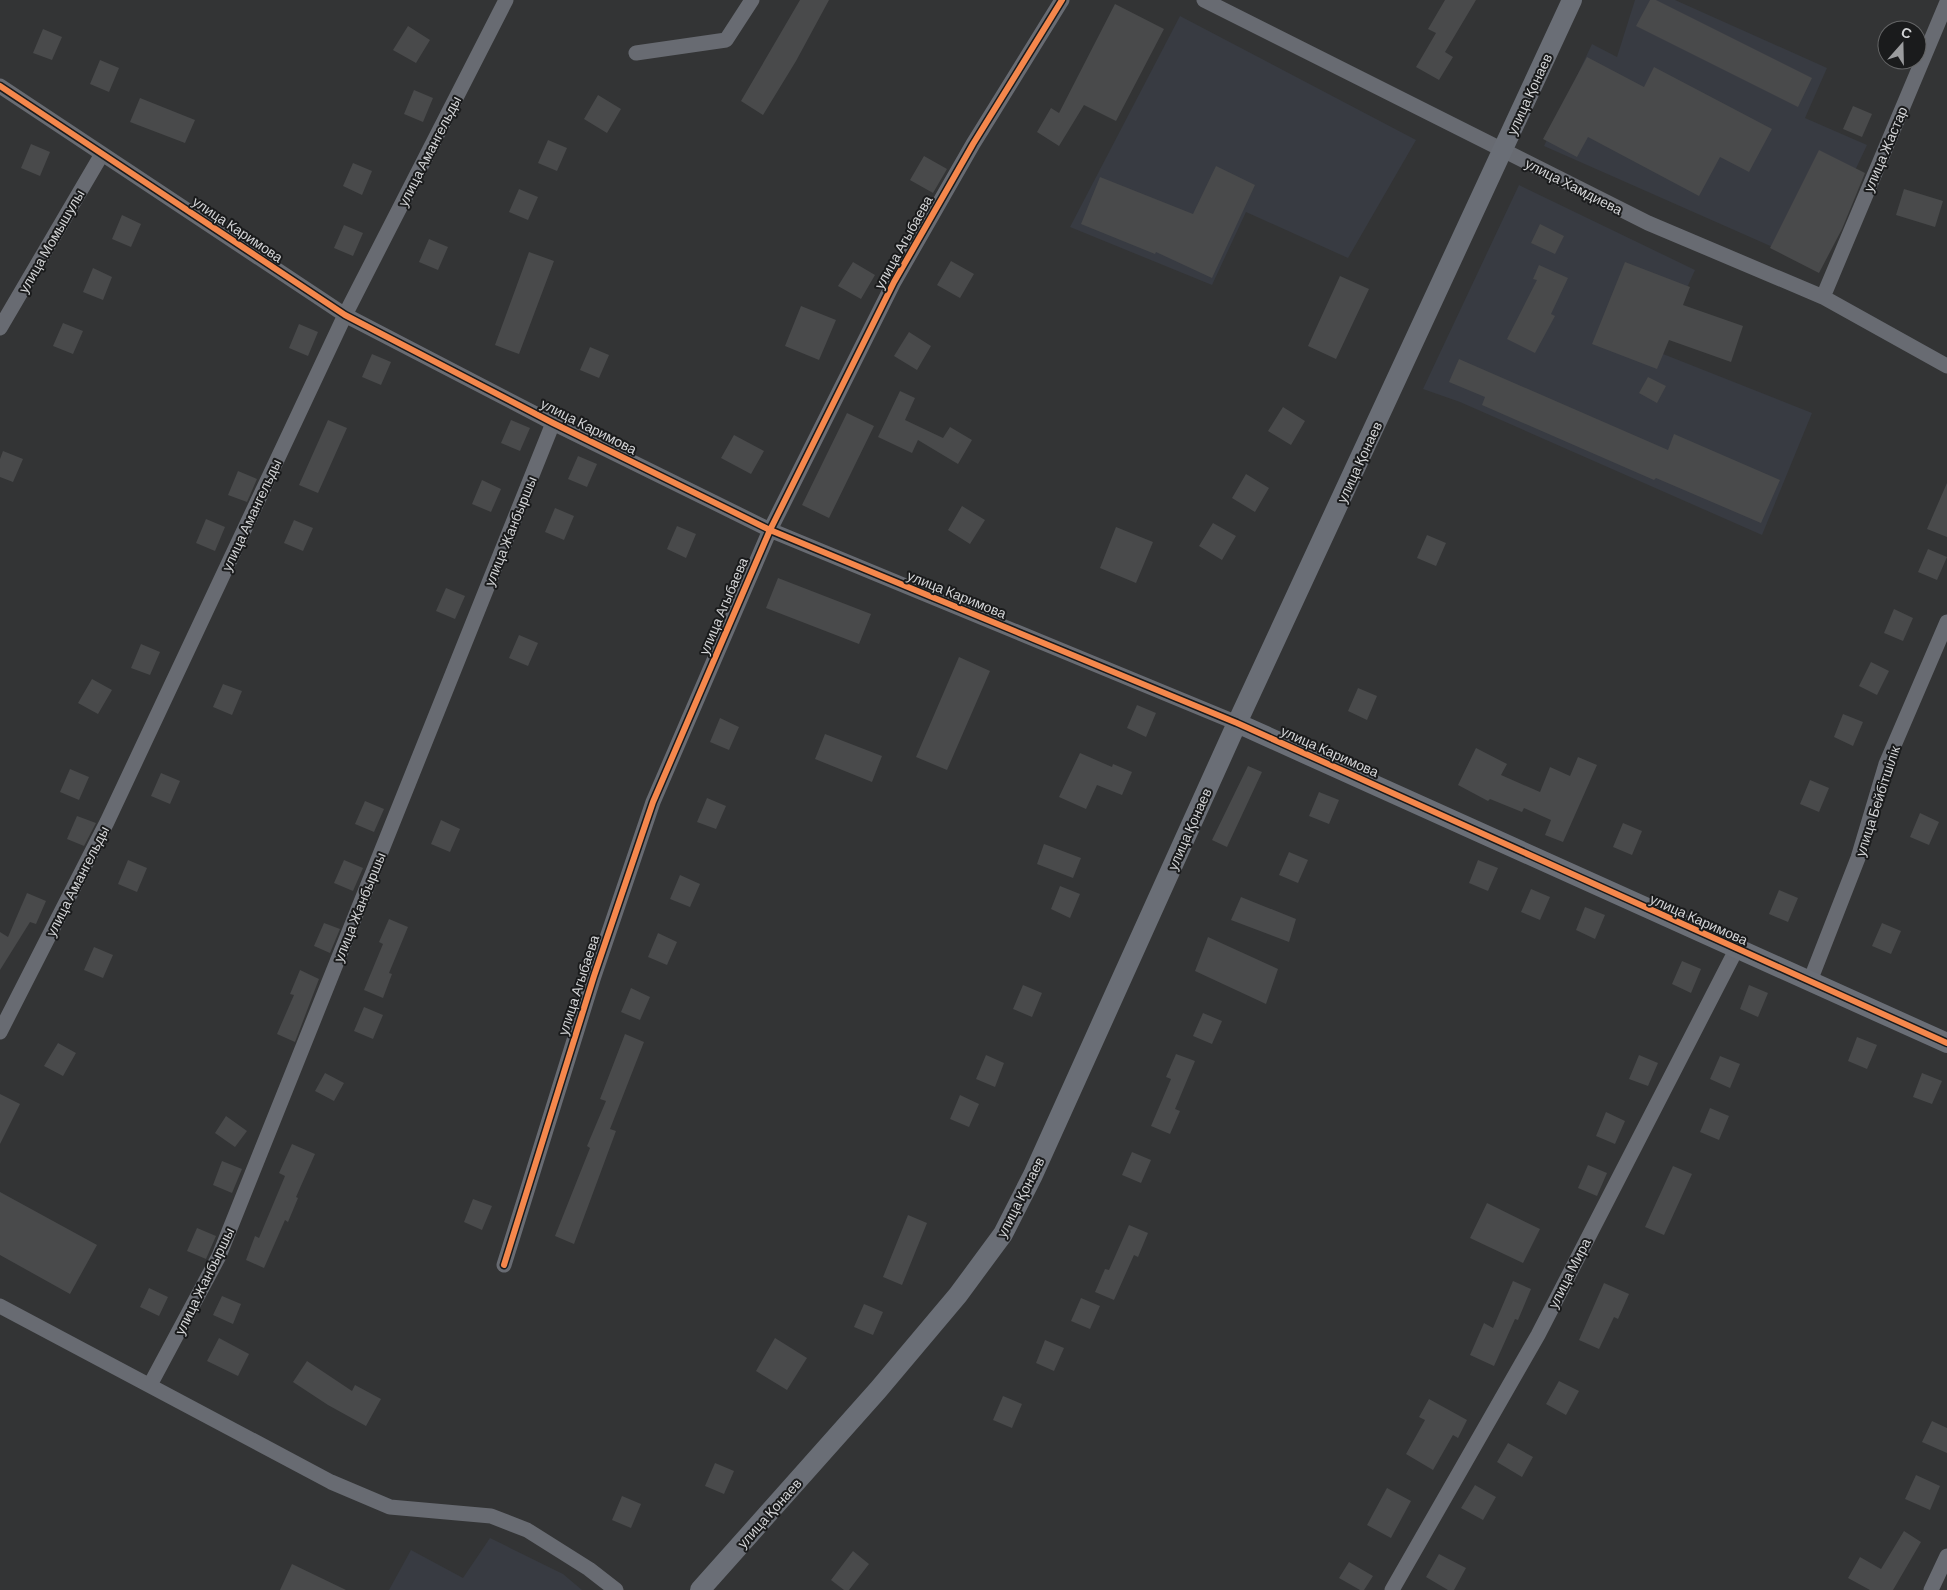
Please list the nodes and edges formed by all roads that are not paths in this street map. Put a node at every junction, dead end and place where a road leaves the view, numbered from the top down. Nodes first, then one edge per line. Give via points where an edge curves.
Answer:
1 (506, 0) edge
2 (752, 0) edge
3 (1062, 0) edge
4 (1204, 0) edge
5 (1572, 0) edge
6 (1947, 2) edge
7 (636, 53) dead end
8 (0, 86) edge
9 (1504, 150) junction
10 (102, 154) junction
11 (1823, 297) junction
12 (345, 315) junction
13 (0, 328) edge
14 (1947, 366) edge
15 (553, 423) junction
16 (770, 530) junction
17 (1947, 622) edge
18 (1237, 723) junction
19 (1736, 950) junction
20 (1810, 981) junction
21 (0, 1032) edge
22 (1947, 1043) edge
23 (504, 1265) dead end
24 (0, 1306) edge
25 (150, 1385) junction
26 (1947, 1556) edge
27 (616, 1590) edge
28 (700, 1590) edge
29 (1392, 1590) edge
30 (1931, 1590) edge

1 - 12 street, улица Амангельды
2 - 7 street via 726,40
3 - 16 street, улица Агыбаева via 973,144 894,282
4 - 9 street, улица Хамдиева
5 - 9 main road, улица Қонаев
6 - 11 street, улица Жастар
8 - 10 street, улица Каримова
9 - 11 street, улица Хамдиева via 1648,223
9 - 18 main road, улица Қонаев
10 - 12 street, улица Каримова
10 - 13 street, улица Момышулы
11 - 14 street, улица Хамдиева
12 - 15 street, улица Каримова
12 - 21 street, улица Амангельды via 107,822
15 - 16 street, улица Каримова
15 - 25 street, улица Жанбыршы via 220,1256
16 - 18 street, улица Каримова
16 - 23 street, улица Агыбаева via 653,802 594,976
17 - 20 street, улица Бейбітшілік via 1886,764 1858,858
18 - 19 main road, улица Каримова
18 - 28 main road, улица Қонаев via 1033,1175 1003,1234 958,1295 878,1390
19 - 20 main road, улица Каримова
19 - 29 street, улица Мира via 1538,1335
20 - 22 main road, улица Каримова
24 - 25 street
25 - 27 street via 331,1482 390,1507 491,1516 527,1530
26 - 30 street

